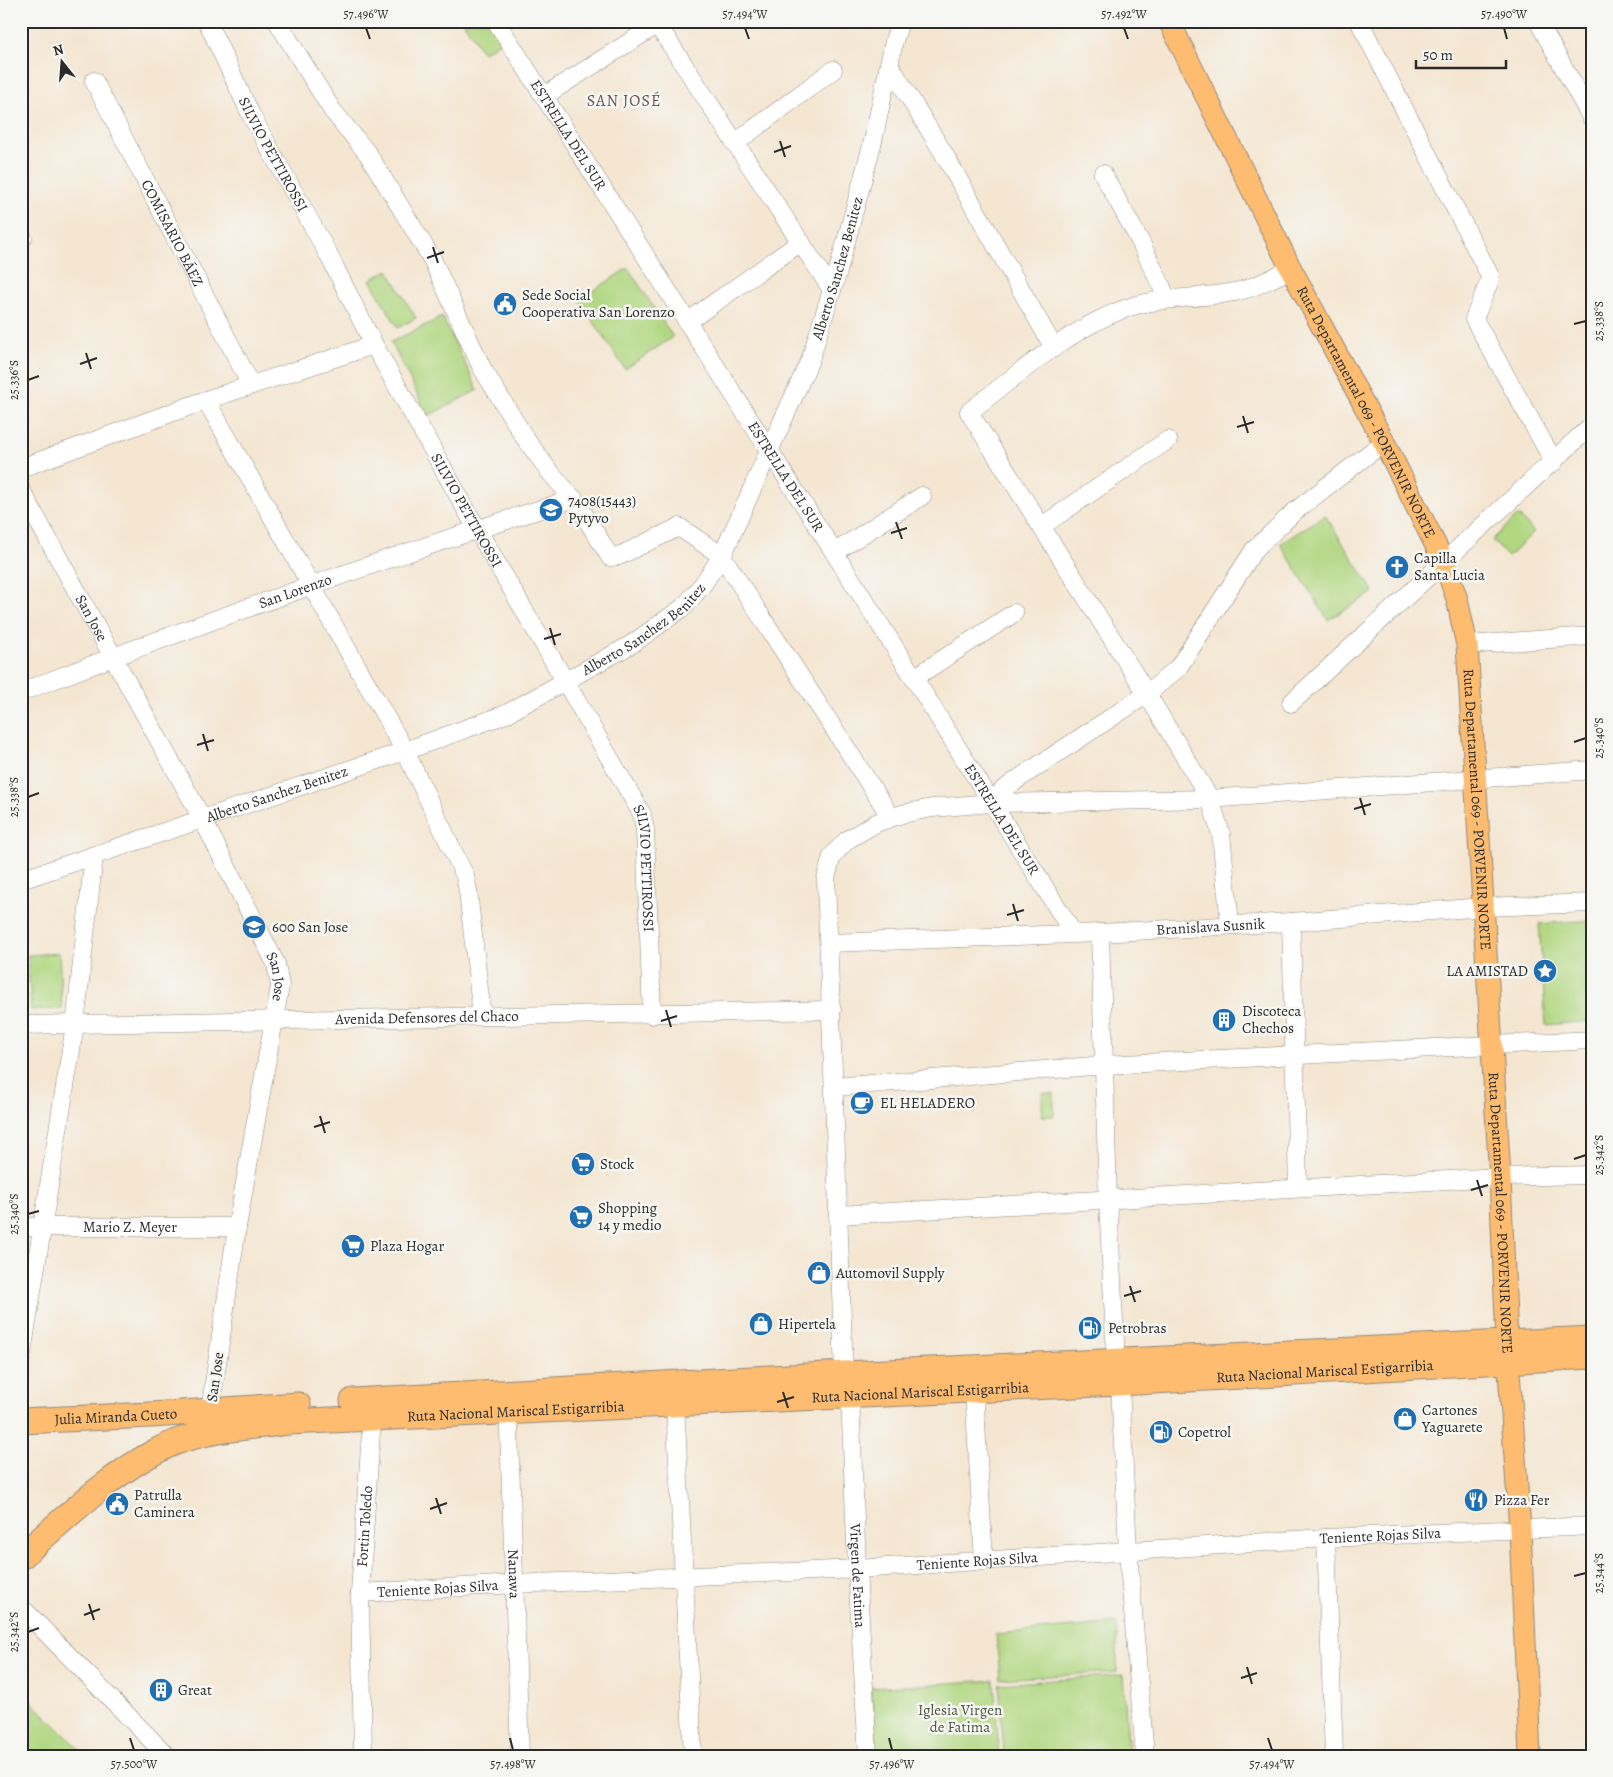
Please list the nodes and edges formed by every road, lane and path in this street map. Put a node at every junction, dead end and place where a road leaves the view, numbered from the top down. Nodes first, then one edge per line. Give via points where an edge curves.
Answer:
1 (207, 21) edge
2 (277, 21) edge
3 (496, 21) edge
4 (900, 21) edge
5 (1169, 21) edge
6 (1359, 21) edge
7 (1538, 21) edge
8 (658, 22) edge
9 (889, 64) junction
10 (833, 70) dead end
11 (94, 81) dead end
12 (544, 96) junction
13 (1592, 119) edge
14 (735, 143) junction
15 (1103, 174) dead end
16 (801, 242) junction
17 (1291, 269) junction
18 (832, 290) junction
19 (1166, 298) junction
20 (687, 322) junction
21 (374, 345) junction
22 (1054, 348) junction
23 (251, 385) junction
24 (206, 400) junction
25 (1592, 425) edge
26 (1168, 440) dead end
27 (1384, 442) junction
28 (771, 451) junction
29 (1554, 462) junction
30 (21, 468) edge
31 (21, 490) edge
32 (922, 496) dead end
33 (573, 499) junction
34 (1042, 526) junction
35 (477, 529) junction
36 (835, 552) junction
37 (722, 556) junction
38 (1444, 562) junction
39 (311, 587) junction
40 (1014, 613) dead end
41 (1592, 636) edge
42 (1467, 645) junction
43 (113, 658) junction
44 (914, 678) junction
45 (567, 681) junction
46 (21, 692) edge
47 (1147, 694) junction
48 (1291, 703) dead end
49 (405, 751) junction
50 (1592, 770) edge
51 (1477, 777) junction
52 (1210, 799) junction
53 (991, 803) junction
54 (891, 817) junction
55 (203, 820) junction
56 (94, 855) junction
57 (21, 880) edge
58 (1592, 903) edge
59 (1483, 907) junction
60 (1291, 922) junction
61 (1230, 924) junction
62 (1072, 933) junction
63 (1100, 933) junction
64 (829, 942) junction
65 (832, 1010) junction
66 (652, 1015) junction
67 (482, 1016) junction
68 (274, 1021) junction
69 (75, 1025) junction
70 (21, 1026) edge
71 (1592, 1040) edge
72 (1492, 1045) junction
73 (1293, 1055) junction
74 (1105, 1065) junction
75 (834, 1087) junction
76 (1592, 1175) edge
77 (1500, 1177) junction
78 (1298, 1188) junction
79 (1108, 1200) junction
80 (838, 1215) junction
81 (41, 1226) junction
82 (21, 1227) edge
83 (237, 1227) junction
84 (1592, 1339) edge
85 (1508, 1352) junction
86 (1592, 1356) edge
87 (21, 1360) edge
88 (1118, 1372) junction
89 (847, 1384) junction
90 (974, 1390) junction
91 (508, 1401) junction
92 (675, 1403) junction
93 (151, 1415) junction
94 (372, 1417) junction
95 (21, 1421) edge
96 (212, 1422) junction
97 (165, 1448) junction
98 (1592, 1526) edge
99 (1520, 1529) junction
100 (1326, 1538) junction
101 (1128, 1552) junction
102 (21, 1557) edge
103 (984, 1561) junction
104 (857, 1569) junction
105 (683, 1577) junction
106 (515, 1584) junction
107 (360, 1593) junction
108 (21, 1607) edge
109 (167, 1756) edge
110 (363, 1756) edge
111 (520, 1756) edge
112 (694, 1756) edge
113 (868, 1756) edge
114 (1145, 1756) edge
115 (1334, 1756) edge
116 (1530, 1756) edge

1 - 21 street, SILVIO PETTIROSSI via 252,117
2 - 33 street via 332,110 368,154 432,259 482,368 525,438
3 - 12 street, ESTRELLA DEL SUR
4 - 9 street, Alberto Sanchez Benitez
5 - 17 main road, Ruta Departamental 069 - PORVENIR NORTE
6 - 29 street via 1489,274 1490,280 1474,319
7 - 13 street
8 - 12 street
8 - 14 street
9 - 18 street, Alberto Sanchez Benitez via 873,141
9 - 22 street
10 - 14 street
11 - 23 street, COMISARIO BÁEZ
12 - 20 street, ESTRELLA DEL SUR
14 - 16 street
15 - 19 street
16 - 18 street
16 - 20 street
17 - 19 street via 1237,292
17 - 27 main road, Ruta Departamental 069 - PORVENIR NORTE
18 - 28 street, Alberto Sanchez Benitez via 810,360
19 - 22 street via 1101,320
20 - 28 street, ESTRELLA DEL SUR
21 - 23 street
21 - 35 street, SILVIO PETTIROSSI
22 - 34 street via 970,412
23 - 24 street
24 - 30 street
24 - 39 street
25 - 29 street
26 - 34 street
27 - 38 main road, Ruta Departamental 069 - PORVENIR NORTE
27 - 47 street via 1294,512 1254,550 1178,668
28 - 36 street, ESTRELLA DEL SUR
28 - 37 street, Alberto Sanchez Benitez
29 - 38 street
31 - 43 street, San Jose
32 - 36 street
33 - 35 street, San Lorenzo
33 - 37 street via 610,557 619,556 678,527
34 - 47 street
35 - 39 street, San Lorenzo
35 - 45 street, SILVIO PETTIROSSI
36 - 44 street, ESTRELLA DEL SUR
37 - 45 street, Alberto Sanchez Benitez via 704,584 684,606 632,644
37 - 54 street
38 - 42 main road, Ruta Departamental 069 - PORVENIR NORTE via 1458,599
38 - 48 street
39 - 43 street, San Lorenzo
39 - 49 street
40 - 44 street
41 - 42 street
42 - 51 main road, Ruta Departamental 069 - PORVENIR NORTE
43 - 46 street, San Lorenzo
43 - 55 street, San Jose
44 - 53 street, ESTRELLA DEL SUR
45 - 49 street, Alberto Sanchez Benitez via 506,714
45 - 66 street, SILVIO PETTIROSSI via 642,814
47 - 52 street
47 - 53 street via 1021,777
49 - 55 street, Alberto Sanchez Benitez
49 - 67 street via 465,876
50 - 51 street, Virgen de Fatima
51 - 52 street, Virgen de Fatima
51 - 59 main road, Ruta Departamental 069 - PORVENIR NORTE
52 - 53 street, Virgen de Fatima
52 - 61 street via 1222,834
53 - 54 street, Virgen de Fatima via 932,808
53 - 62 street, ESTRELLA DEL SUR
54 - 64 street, Virgen de Fatima via 847,840 832,856 826,878
55 - 56 street, Alberto Sanchez Benitez
55 - 68 street, San Jose via 276,964 280,986
56 - 57 street, Alberto Sanchez Benitez
56 - 69 street
58 - 59 street, Branislava Susnik
59 - 60 street, Branislava Susnik
59 - 72 main road, Ruta Departamental 069 - PORVENIR NORTE
60 - 61 street, Branislava Susnik
60 - 73 street
61 - 63 street, Branislava Susnik
62 - 63 street, Branislava Susnik
62 - 64 street, Branislava Susnik
63 - 74 street
64 - 65 street, Virgen de Fatima
65 - 66 street, Avenida Defensores del Chaco
65 - 75 street, Virgen de Fatima
66 - 67 street, Avenida Defensores del Chaco
67 - 68 street, Avenida Defensores del Chaco
68 - 69 street, Avenida Defensores del Chaco
68 - 83 street, San Jose
69 - 70 street, Avenida Defensores del Chaco
69 - 81 street
71 - 72 street
72 - 73 street
72 - 77 main road, Ruta Departamental 069 - PORVENIR NORTE
73 - 74 street
73 - 78 street
74 - 75 street
74 - 79 street
75 - 80 street, Virgen de Fatima
76 - 77 street
77 - 78 street
77 - 85 main road, Ruta Departamental 069 - PORVENIR NORTE
78 - 79 street
79 - 80 street
79 - 88 street
80 - 89 street, Virgen de Fatima
81 - 82 street, Mario Z. Meyer
81 - 83 street, Mario Z. Meyer
81 - 87 street
83 - 96 street, San Jose
84 - 85 highway, Ruta Nacional Mariscal Estigarribia
85 - 86 highway, Ruta Nacional Mariscal Estigarribia
85 - 88 highway, Ruta Nacional Mariscal Estigarribia
85 - 99 main road, Ruta Departamental 069 - PORVENIR NORTE
88 - 89 highway, Ruta Nacional Mariscal Estigarribia
88 - 90 highway, Ruta Nacional Mariscal Estigarribia
88 - 101 street
89 - 90 highway, Ruta Nacional Mariscal Estigarribia
89 - 91 highway, Ruta Nacional Mariscal Estigarribia
89 - 92 highway, Ruta Nacional Mariscal Estigarribia
89 - 104 street, Virgen de Fatima
90 - 103 street
91 - 92 highway, Ruta Nacional Mariscal Estigarribia
91 - 94 highway, Ruta Nacional Mariscal Estigarribia
91 - 96 highway, Ruta Nacional Mariscal Estigarribia
91 - 106 street, Nanawa
92 - 105 street
93 - 95 highway, Julia Miranda Cueto
93 - 96 highway, Julia Miranda Cueto
93 - 97 highway
94 - 96 highway, Ruta Nacional Mariscal Estigarribia
94 - 107 street, Fortin Toledo
96 - 97 highway, Ruta Nacional Mariscal Estigarribia
97 - 102 highway, Ruta Nacional Mariscal Estigarribia via 124,1472
98 - 99 street, Teniente Rojas Silva
99 - 100 street, Teniente Rojas Silva
99 - 116 main road, Ruta Departamental 069 - PORVENIR NORTE
100 - 101 street, Teniente Rojas Silva
100 - 115 street
101 - 103 street, Teniente Rojas Silva
101 - 114 street
103 - 104 street, Teniente Rojas Silva
104 - 105 street, Teniente Rojas Silva
104 - 113 street, Virgen de Fatima
105 - 106 street, Teniente Rojas Silva
105 - 112 street
106 - 107 street, Teniente Rojas Silva
106 - 111 street, Nanawa
107 - 110 street, Fortin Toledo
108 - 109 street

